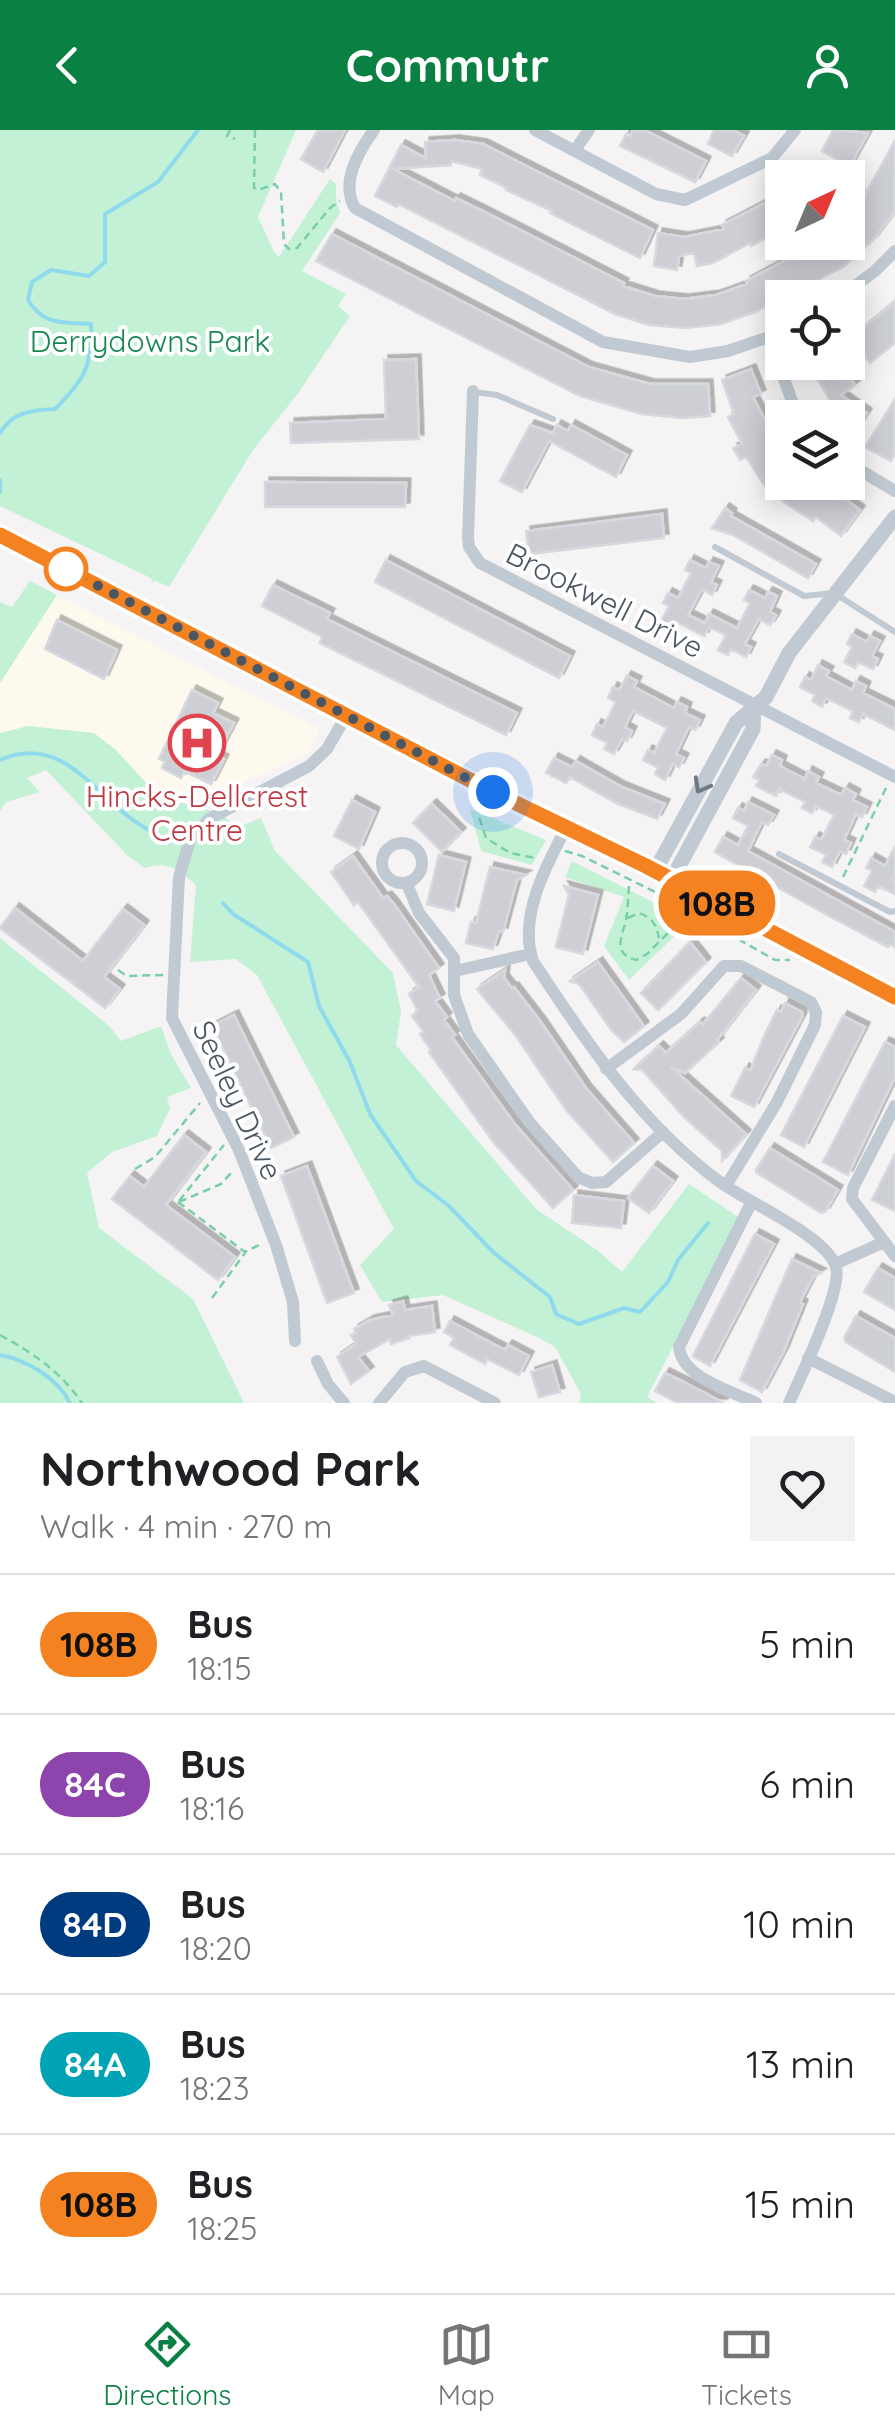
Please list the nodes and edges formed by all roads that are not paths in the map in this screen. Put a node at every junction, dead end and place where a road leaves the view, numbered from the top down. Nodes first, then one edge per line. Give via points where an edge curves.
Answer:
1 (374, 130) edge
2 (534, 130) edge
3 (589, 130) edge
4 (795, 130) edge
5 (575, 150) junction
6 (895, 251) edge
7 (863, 280) edge
8 (765, 339) edge
9 (473, 391) joint
10 (553, 418) dead end
11 (865, 473) edge
12 (895, 491) edge
13 (895, 517) edge
14 (0, 535) edge
15 (715, 546) dead end
16 (834, 593) junction
17 (895, 632) edge
18 (754, 707) junction
19 (346, 716) junction
20 (891, 783) edge
21 (566, 828) junction
22 (779, 854) dead end
23 (664, 875) junction
24 (407, 884) dead end
25 (895, 911) edge
26 (530, 954) junction
27 (455, 971) junction
28 (895, 997) edge
29 (606, 1069) junction
30 (895, 1106) edge
31 (663, 1132) junction
32 (726, 1186) junction
33 (752, 1203) junction
34 (884, 1242) junction
35 (895, 1256) edge
36 (835, 1264) junction
37 (294, 1341) dead end
38 (808, 1358) junction
39 (318, 1360) dead end
40 (895, 1402) edge
41 (344, 1403) edge
42 (378, 1403) edge
43 (495, 1403) edge
44 (756, 1403) edge
45 (790, 1403) edge

1 - 8 street via 350,176 348,196 355,208 603,342 690,357
2 - 5 street
3 - 5 street
4 - 5 street via 772,158 685,200 656,194
6 - 7 street
9 - 10 lane
9 - 18 street, Brookwell Drive via 468,531 474,557
11 - 12 street
13 - 16 street
14 - 19 main road
15 - 16 lane via 804,596
16 - 17 lane
16 - 18 street
18 - 20 street
18 - 23 street via 736,723
19 - 21 main road
19 - 37 street, Seeley Drive via 309,766 209,819 190,840 179,876 172,1018 274,1239 290,1284
21 - 23 main road
21 - 26 street via 532,907
22 - 25 lane
23 - 28 main road
24 - 27 street via 419,913 454,958
26 - 27 street
26 - 29 street
27 - 31 street via 454,995 468,1034 530,1123 578,1177 606,1182
29 - 31 street
29 - 32 street via 681,1014 729,964 811,1002 815,1025
30 - 34 street via 852,1199
31 - 32 street
32 - 33 street
33 - 36 street via 821,1246
33 - 44 street via 679,1352 689,1370
34 - 35 street
34 - 36 street
36 - 38 street via 832,1298
38 - 40 street
38 - 45 street
39 - 41 street
42 - 43 street via 405,1372 424,1366

